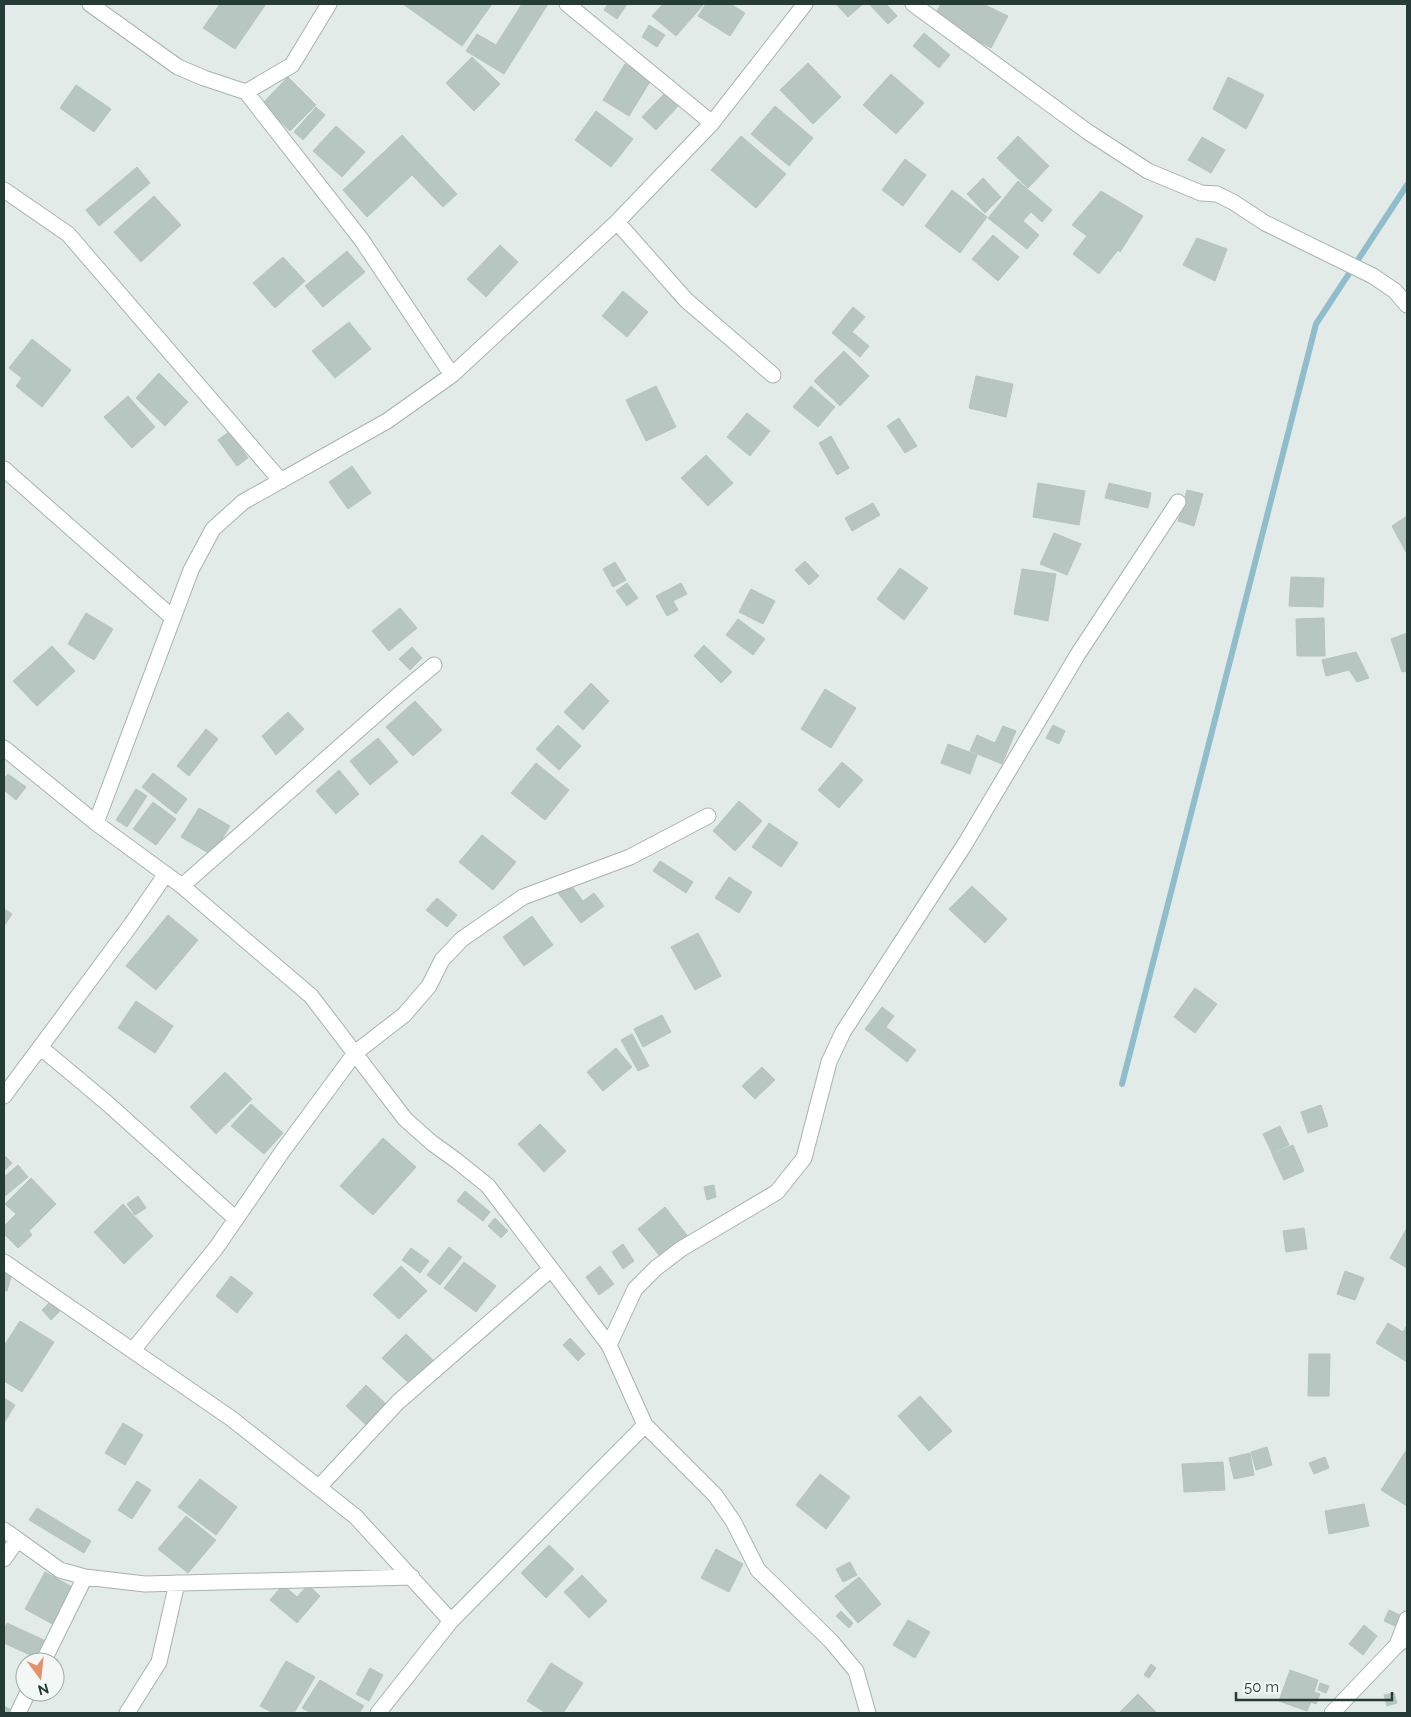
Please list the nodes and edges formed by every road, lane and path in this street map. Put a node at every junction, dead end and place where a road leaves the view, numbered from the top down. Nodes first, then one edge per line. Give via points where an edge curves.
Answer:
1 (90, 4) edge
2 (329, 4) edge
3 (567, 4) edge
4 (805, 4) edge
5 (913, 4) edge
6 (246, 92) junction
7 (712, 123) junction
8 (4, 190) edge
9 (617, 222) junction
10 (1407, 305) edge
11 (773, 375) dead end
12 (452, 376) junction
13 (4, 469) edge
14 (281, 481) junction
15 (1178, 502) dead end
16 (172, 618) junction
17 (434, 665) dead end
18 (4, 748) edge
19 (708, 816) dead end
20 (96, 823) junction
21 (166, 874) junction
22 (182, 886) junction
23 (40, 1047) junction
24 (355, 1053) junction
25 (4, 1096) edge
26 (236, 1219) junction
27 (4, 1262) edge
28 (551, 1269) junction
29 (609, 1345) junction
30 (133, 1350) junction
31 (645, 1425) junction
32 (319, 1487) junction
33 (4, 1530) edge
34 (17, 1540) junction
35 (4, 1559) edge
36 (85, 1577) junction
37 (412, 1578) junction
38 (177, 1583) junction
39 (1407, 1619) edge
40 (452, 1621) junction
41 (1402, 1641) edge
42 (48, 1652) edge
43 (127, 1713) edge
44 (378, 1713) edge
45 (868, 1713) edge
46 (1332, 1713) edge

1 - 6 street via 178,67
2 - 6 street via 292,65
3 - 7 street
4 - 7 street
5 - 10 street via 1088,132 1148,171 1234,202 1265,223 1373,276 1395,291
6 - 12 street via 361,238
7 - 9 street
8 - 14 street via 68,234
9 - 11 street via 686,300
9 - 12 street
12 - 14 street via 387,421
13 - 16 street
14 - 16 street via 243,502 213,529 191,570
15 - 29 street via 1078,654 965,844 843,1032 829,1062 804,1158 777,1192 681,1249 656,1268 635,1289
16 - 20 street
17 - 22 street
18 - 20 street
19 - 24 street via 630,858 523,897 462,939 442,960 429,986 404,1015
20 - 21 street
21 - 22 street
21 - 23 street
22 - 24 street via 311,996
23 - 25 street
23 - 26 street
24 - 26 street
24 - 28 street via 405,1119 488,1186
26 - 30 street
27 - 30 street
28 - 29 street
28 - 32 street via 398,1402
29 - 31 street
30 - 32 street via 232,1419
31 - 40 street
31 - 45 street via 715,1495 733,1521 758,1570 831,1641 856,1671
32 - 37 street via 356,1516
33 - 34 street
34 - 35 street
34 - 36 street via 60,1570
36 - 38 street via 145,1584
36 - 42 street
37 - 38 street
37 - 40 street
38 - 43 street via 159,1662
39 - 41 street
40 - 44 street
41 - 46 street

